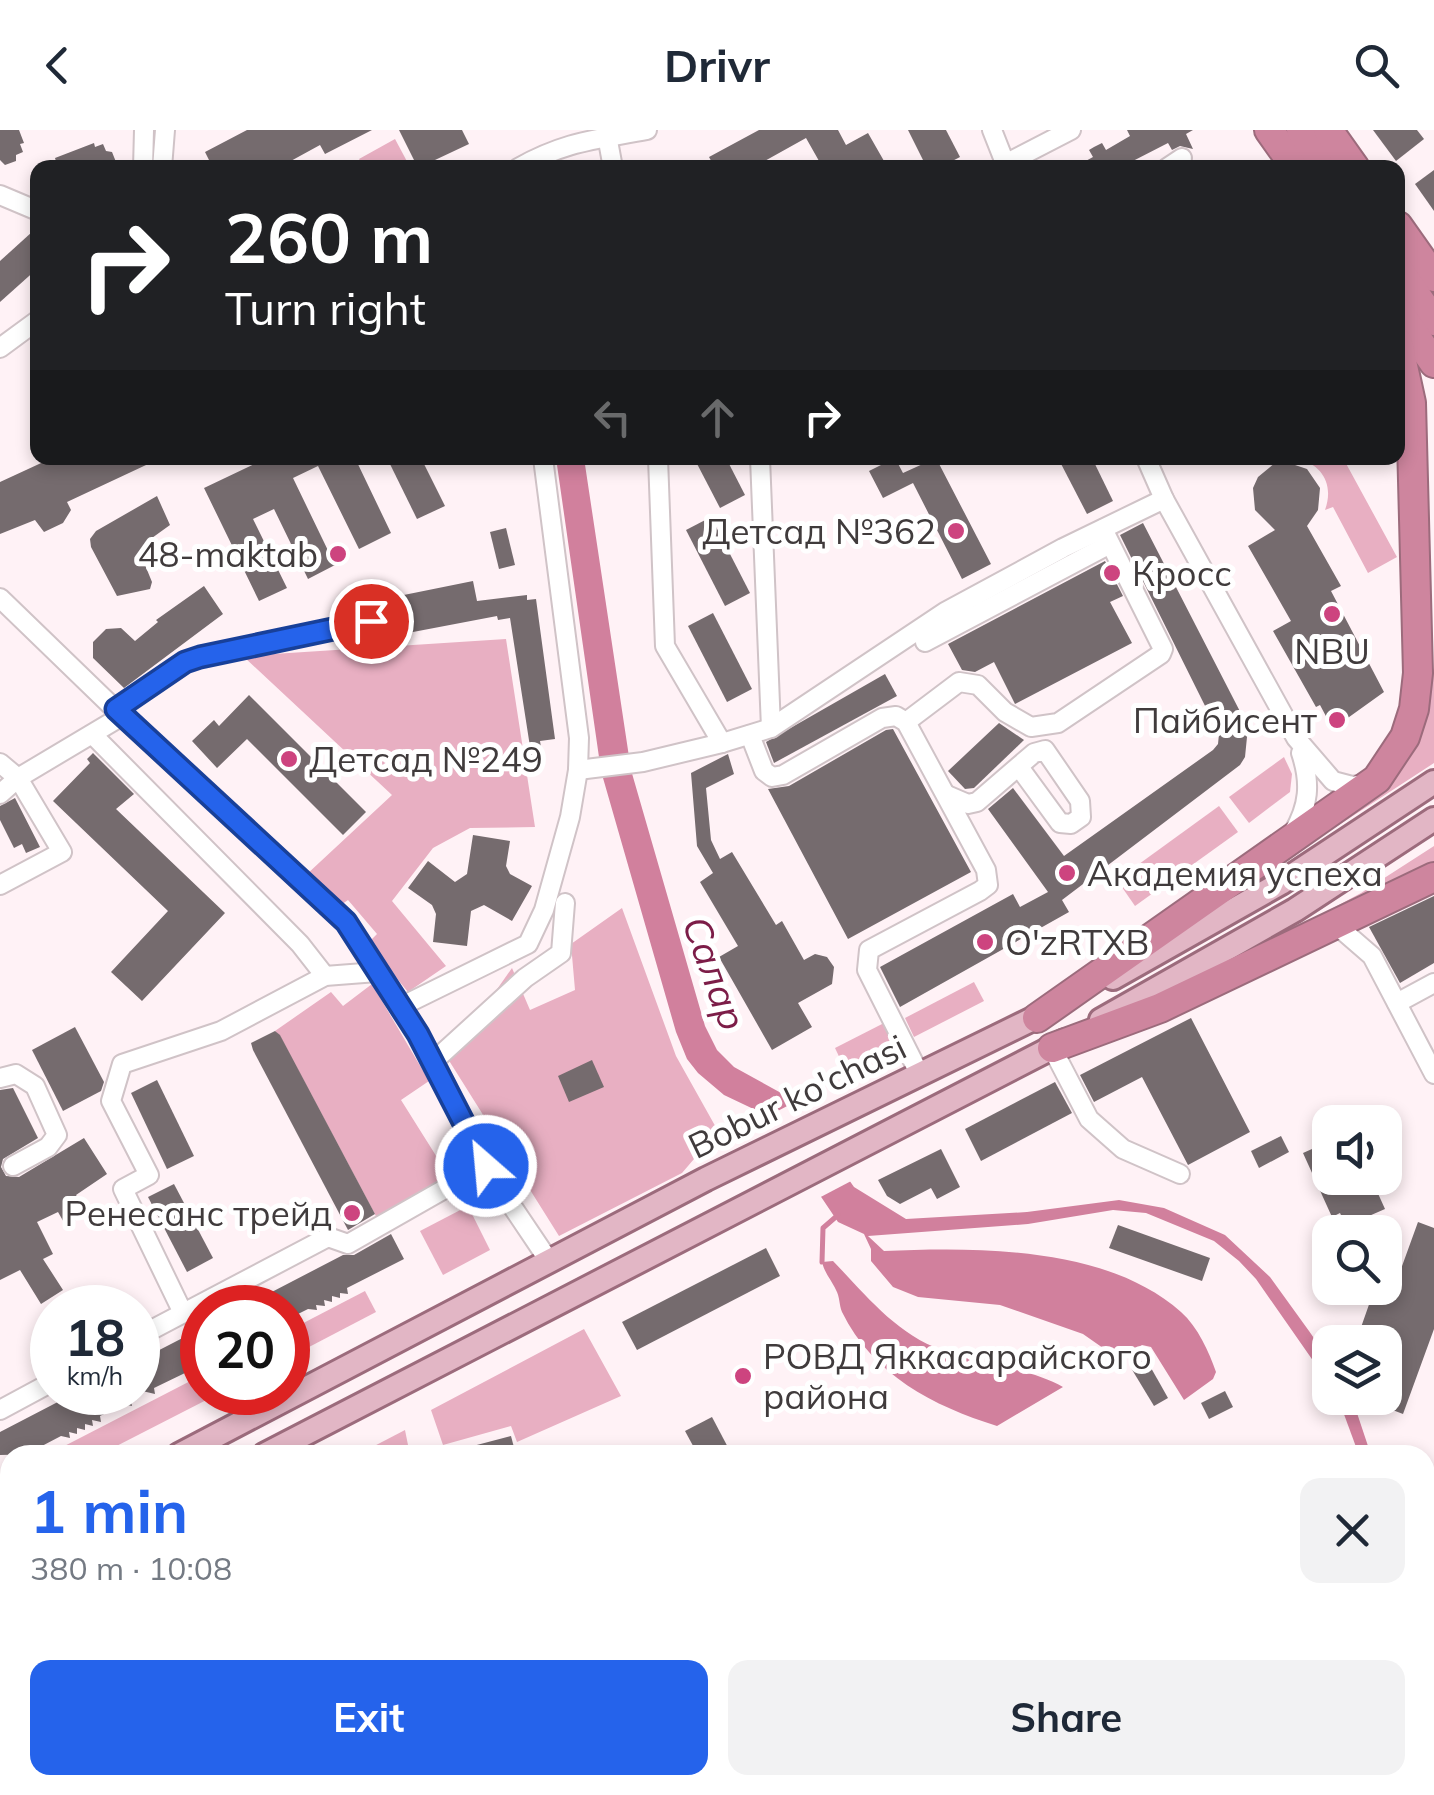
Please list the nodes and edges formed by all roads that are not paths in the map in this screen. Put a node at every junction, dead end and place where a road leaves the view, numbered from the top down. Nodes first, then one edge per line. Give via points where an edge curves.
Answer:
1 (144, 130) edge
2 (165, 130) edge
3 (647, 130) edge
4 (992, 130) edge
5 (1071, 130) edge
6 (1269, 130) edge
7 (1301, 130) edge
8 (1328, 130) edge
9 (607, 132) edge
10 (143, 160) edge
11 (163, 160) edge
12 (537, 160) edge
13 (612, 160) edge
14 (1005, 160) edge
15 (1016, 160) edge
16 (1290, 160) edge
17 (1322, 160) edge
18 (1349, 160) edge
19 (0, 195) edge
20 (30, 208) edge
21 (1405, 236) edge
22 (1434, 277) edge
23 (1405, 279) edge
24 (1434, 320) edge
25 (1405, 321) edge
26 (30, 326) edge
27 (0, 348) edge
28 (1434, 363) edge
29 (1405, 375) edge
30 (544, 465) edge
31 (658, 465) edge
32 (760, 465) edge
33 (1149, 465) edge
34 (1164, 499) junction
35 (1106, 536) junction
36 (0, 598) edge
37 (371, 621) dead end
38 (926, 642) dead end
39 (119, 713) junction
40 (906, 722) junction
41 (771, 728) junction
42 (92, 735) junction
43 (750, 735) junction
44 (1296, 738) junction
45 (722, 744) junction
46 (0, 763) edge
47 (1019, 767) dead end
48 (583, 770) junction
49 (18, 778) junction
50 (1377, 779) junction
51 (1434, 782) edge
52 (0, 794) edge
53 (947, 796) junction
54 (1434, 819) edge
55 (1286, 843) junction
56 (1434, 877) edge
57 (0, 885) edge
58 (565, 904) dead end
59 (1338, 922) junction
60 (377, 972) junction
61 (325, 976) junction
62 (1434, 983) edge
63 (1397, 1003) junction
64 (402, 1006) junction
65 (1037, 1018) junction
66 (1052, 1048) junction
67 (434, 1062) junction
68 (1434, 1074) edge
69 (920, 1075) junction
70 (0, 1078) edge
71 (12, 1166) dead end
72 (486, 1166) junction
73 (1180, 1174) dead end
74 (706, 1179) junction
75 (724, 1214) junction
76 (549, 1262) junction
77 (236, 1285) edge
78 (180, 1307) edge
79 (30, 1394) edge
80 (0, 1410) edge
81 (198, 1445) edge
82 (283, 1445) edge

1 - 10 street
2 - 11 street
3 - 9 street
4 - 14 street
5 - 15 street
6 - 16 highway
7 - 17 highway
8 - 18 highway
9 - 12 street
9 - 13 street
19 - 20 street
21 - 22 highway
23 - 24 highway
25 - 28 highway
26 - 27 street
29 - 50 highway via 1418,673 1405,737
30 - 48 street
31 - 45 street via 666,646
32 - 41 street
33 - 34 street
34 - 35 street
34 - 44 street
35 - 38 street
35 - 40 street via 1161,654 1058,722 1031,727 978,686 960,682
35 - 41 street via 945,612
36 - 39 street
37 - 39 street via 185,662
39 - 42 street
39 - 60 street via 346,922
40 - 43 street via 882,718 772,777
40 - 53 street
41 - 43 street
42 - 49 street
42 - 61 street
43 - 45 street
44 - 50 street via 1333,782 1352,786
44 - 55 street via 1308,792
45 - 48 street
46 - 49 street
47 - 53 street via 977,802
48 - 64 street via 544,910 528,944
49 - 52 street
49 - 57 street via 62,852
50 - 55 highway
51 - 65 main road, Bobur ko'chasi via 1281,883
53 - 69 street via 988,885 869,950 866,960
54 - 66 main road, Bobur ko'chasi via 1295,910
55 - 65 highway
56 - 59 highway
58 - 67 street via 561,953 524,978
59 - 63 street via 1372,956
59 - 66 highway via 1160,1008
60 - 61 street
60 - 64 street
61 - 78 street via 221,1031 122,1064 111,1101 149,1175 123,1189
62 - 63 street
63 - 68 street
64 - 67 street
65 - 69 main road, Bobur ko'chasi
66 - 73 street via 1090,1119 1123,1149
66 - 75 main road, Bobur ko'chasi
67 - 72 street
69 - 74 main road, Bobur ko'chasi
70 - 71 street via 16,1074 35,1086 57,1134 48,1147
72 - 76 street
72 - 77 street via 348,1244 328,1237
74 - 75 main road via 728,1189
74 - 76 main road, Bobur ko'chasi
75 - 82 main road, Bobur ko'chasi
76 - 81 main road, Bobur ko'chasi
79 - 80 street

